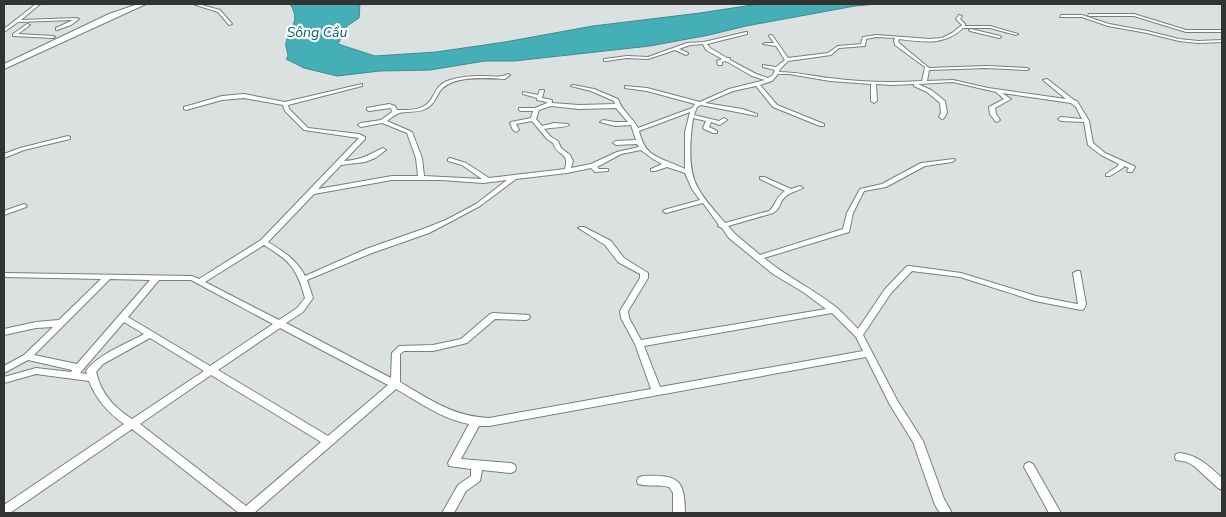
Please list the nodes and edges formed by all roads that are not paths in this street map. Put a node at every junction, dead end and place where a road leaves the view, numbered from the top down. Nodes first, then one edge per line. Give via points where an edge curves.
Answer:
1 (38, 4) edge
2 (141, 4) edge
3 (194, 4) edge
4 (960, 16) dead end
5 (1061, 16) dead end
6 (1082, 16) junction
7 (17, 21) junction
8 (230, 24) dead end
9 (12, 26) junction
10 (4, 27) edge
11 (962, 27) junction
12 (57, 29) dead end
13 (4, 32) edge
14 (1222, 32) edge
15 (746, 33) dead end
16 (1016, 34) dead end
17 (44, 36) junction
18 (771, 36) dead end
19 (54, 37) dead end
20 (898, 37) junction
21 (999, 37) dead end
22 (35, 39) dead end
23 (931, 39) junction
24 (955, 41) dead end
25 (704, 43) junction
26 (1222, 43) edge
27 (766, 44) dead end
28 (777, 45) junction
29 (676, 50) junction
30 (686, 54) dead end
31 (633, 58) junction
32 (728, 59) junction
33 (606, 60) dead end
34 (787, 60) junction
35 (630, 64) dead end
36 (720, 64) dead end
37 (4, 66) edge
38 (765, 66) dead end
39 (927, 69) junction
40 (1027, 69) dead end
41 (777, 71) junction
42 (508, 75) dead end
43 (484, 76) junction
44 (770, 80) junction
45 (1045, 80) dead end
46 (873, 82) junction
47 (926, 83) junction
48 (360, 84) dead end
49 (914, 84) junction
50 (758, 85) junction
51 (483, 86) dead end
52 (573, 86) dead end
53 (627, 87) dead end
54 (994, 90) junction
55 (525, 93) dead end
56 (874, 101) dead end
57 (1075, 102) junction
58 (285, 104) junction
59 (699, 104) junction
60 (531, 105) dead end
61 (617, 106) junction
62 (542, 107) junction
63 (579, 107) junction
64 (186, 108) dead end
65 (781, 108) junction
66 (369, 109) dead end
67 (521, 109) dead end
68 (693, 109) junction
69 (396, 112) junction
70 (773, 112) dead end
71 (576, 114) dead end
72 (755, 114) dead end
73 (691, 116) junction
74 (942, 117) dead end
75 (534, 118) junction
76 (1061, 119) dead end
77 (709, 120) junction
78 (724, 120) dead end
79 (997, 120) dead end
80 (383, 121) junction
81 (1086, 121) junction
82 (603, 122) dead end
83 (633, 123) junction
84 (361, 125) dead end
85 (566, 125) dead end
86 (822, 126) dead end
87 (541, 128) junction
88 (516, 130) dead end
89 (637, 130) junction
90 (715, 132) dead end
91 (68, 138) dead end
92 (616, 143) dead end
93 (641, 145) junction
94 (383, 150) dead end
95 (4, 156) edge
96 (450, 160) dead end
97 (952, 160) dead end
98 (340, 163) junction
99 (1122, 163) junction
100 (669, 164) junction
101 (593, 166) junction
102 (606, 170) dead end
103 (653, 170) dead end
104 (567, 171) junction
105 (1130, 171) dead end
106 (688, 172) junction
107 (1108, 175) dead end
108 (421, 178) junction
109 (514, 178) junction
110 (762, 178) dead end
111 (488, 181) junction
112 (800, 188) dead end
113 (312, 192) junction
114 (790, 192) junction
115 (703, 201) junction
116 (24, 206) dead end
117 (666, 211) dead end
118 (4, 213) edge
119 (722, 226) junction
120 (582, 228) dead end
121 (264, 242) junction
122 (758, 258) junction
123 (1077, 273) dead end
124 (4, 275) edge
125 (108, 276) junction
126 (157, 277) junction
127 (304, 279) junction
128 (199, 282) junction
129 (834, 310) junction
130 (526, 317) dead end
131 (123, 318) junction
132 (61, 323) junction
133 (280, 324) junction
134 (4, 332) edge
135 (151, 334) junction
136 (859, 335) junction
137 (639, 344) junction
138 (868, 353) junction
139 (27, 357) junction
140 (4, 370) edge
141 (212, 370) junction
142 (77, 371) junction
143 (92, 378) junction
144 (4, 380) edge
145 (395, 384) junction
146 (656, 392) junction
147 (475, 423) junction
148 (132, 424) junction
149 (328, 441) junction
150 (1180, 457) dead end
151 (477, 466) junction
152 (1029, 467) dead end
153 (511, 468) dead end
154 (642, 481) dead end
155 (1222, 485) edge
156 (4, 511) edge
157 (247, 513) edge
158 (448, 513) edge
159 (678, 513) edge
160 (946, 513) edge
161 (1055, 513) edge

1 - 7 street
2 - 37 highway
3 - 8 street via 219,11
4 - 11 street via 958,19 964,24
5 - 6 street
6 - 14 street via 1134,16 1186,31
6 - 26 street via 1179,40
7 - 9 street
7 - 12 street via 78,19
9 - 10 street
9 - 13 street
9 - 17 street via 28,25 14,35
11 - 16 street via 990,27
11 - 21 street
11 - 23 street via 951,37
15 - 25 street
17 - 19 street
17 - 22 street
18 - 28 street
20 - 23 street via 918,41
20 - 34 street via 868,37 864,38 863,45 838,47 829,54
20 - 39 street via 898,44
23 - 24 street
25 - 29 street via 688,44
25 - 32 street via 708,49
27 - 28 street
28 - 34 street
29 - 30 street
29 - 31 street via 648,58
31 - 33 street
31 - 35 street
32 - 36 street via 719,61
32 - 44 street via 754,75
34 - 41 street
38 - 41 street
39 - 40 street
39 - 47 street
41 - 44 street
41 - 46 street via 830,80
42 - 43 street via 504,78
43 - 51 street
43 - 69 street via 448,82 439,88 428,105
44 - 50 street
45 - 57 street
46 - 49 street
46 - 56 street
47 - 49 street
47 - 54 street via 953,81
48 - 58 street
49 - 74 street via 943,102
50 - 59 street via 731,90
50 - 65 street via 772,104
52 - 61 street via 614,99
53 - 59 street via 651,90
54 - 57 street
54 - 79 street via 1008,99 992,107
55 - 62 street via 540,94 540,99 550,101
57 - 81 street
58 - 64 street via 244,96
58 - 98 street via 306,129 363,137
59 - 68 street
59 - 72 street
60 - 62 street
61 - 63 street
61 - 83 street
62 - 63 street
62 - 67 street
62 - 75 street
63 - 71 street
65 - 70 street
65 - 86 street
66 - 69 street via 389,106
68 - 73 street
68 - 89 street
69 - 80 street
73 - 77 street
73 - 106 street
75 - 87 street
75 - 88 street via 513,123
76 - 81 street
77 - 78 street
77 - 90 street via 706,128
80 - 84 street
80 - 108 street via 411,134
81 - 99 street via 1090,144
82 - 83 street
83 - 89 street
85 - 87 street
87 - 104 street via 568,156
89 - 93 street
91 - 95 street
92 - 93 street
93 - 100 street
93 - 101 street
94 - 98 street via 368,160
96 - 111 street via 464,164
97 - 122 street via 923,164 884,186 862,190 846,230
98 - 113 street
99 - 105 street via 1132,167
99 - 107 street
100 - 103 street
100 - 106 street
101 - 102 street via 597,171
101 - 104 street
104 - 109 street
106 - 115 street
108 - 111 street
108 - 113 street via 392,178
109 - 111 street
109 - 127 street via 478,205 441,224
110 - 114 street
112 - 114 street
113 - 121 street
114 - 119 street via 778,198 774,210
115 - 117 street
115 - 119 street
116 - 118 street
119 - 122 street
120 - 137 street via 608,243 621,260 644,273 624,311
121 - 127 street via 296,264
121 - 128 street
122 - 129 street
123 - 136 street via 1081,307 1035,298 961,275 908,268 888,291
124 - 125 street
125 - 126 street
125 - 132 street
126 - 128 street via 183,277
126 - 131 street
127 - 133 street via 309,298
128 - 133 street
129 - 136 street
129 - 137 street
130 - 145 street via 493,316 464,341 434,348 398,350
131 - 135 street
131 - 142 street
132 - 134 street
132 - 139 street
133 - 141 street
133 - 145 street
135 - 141 street
135 - 143 street via 94,366
136 - 138 street
137 - 146 street
138 - 146 street
138 - 160 street via 918,441
139 - 140 street
139 - 142 street
141 - 148 street
141 - 149 street
142 - 143 street
142 - 144 street via 36,371
143 - 148 street via 106,404
145 - 147 street via 460,419
145 - 149 street
146 - 147 street
147 - 151 street via 453,463
148 - 156 street
148 - 157 street
149 - 157 street
150 - 155 street via 1198,462
151 - 153 street
151 - 158 street via 476,478 462,488
152 - 161 street
154 - 159 street via 658,480 676,486 680,492

